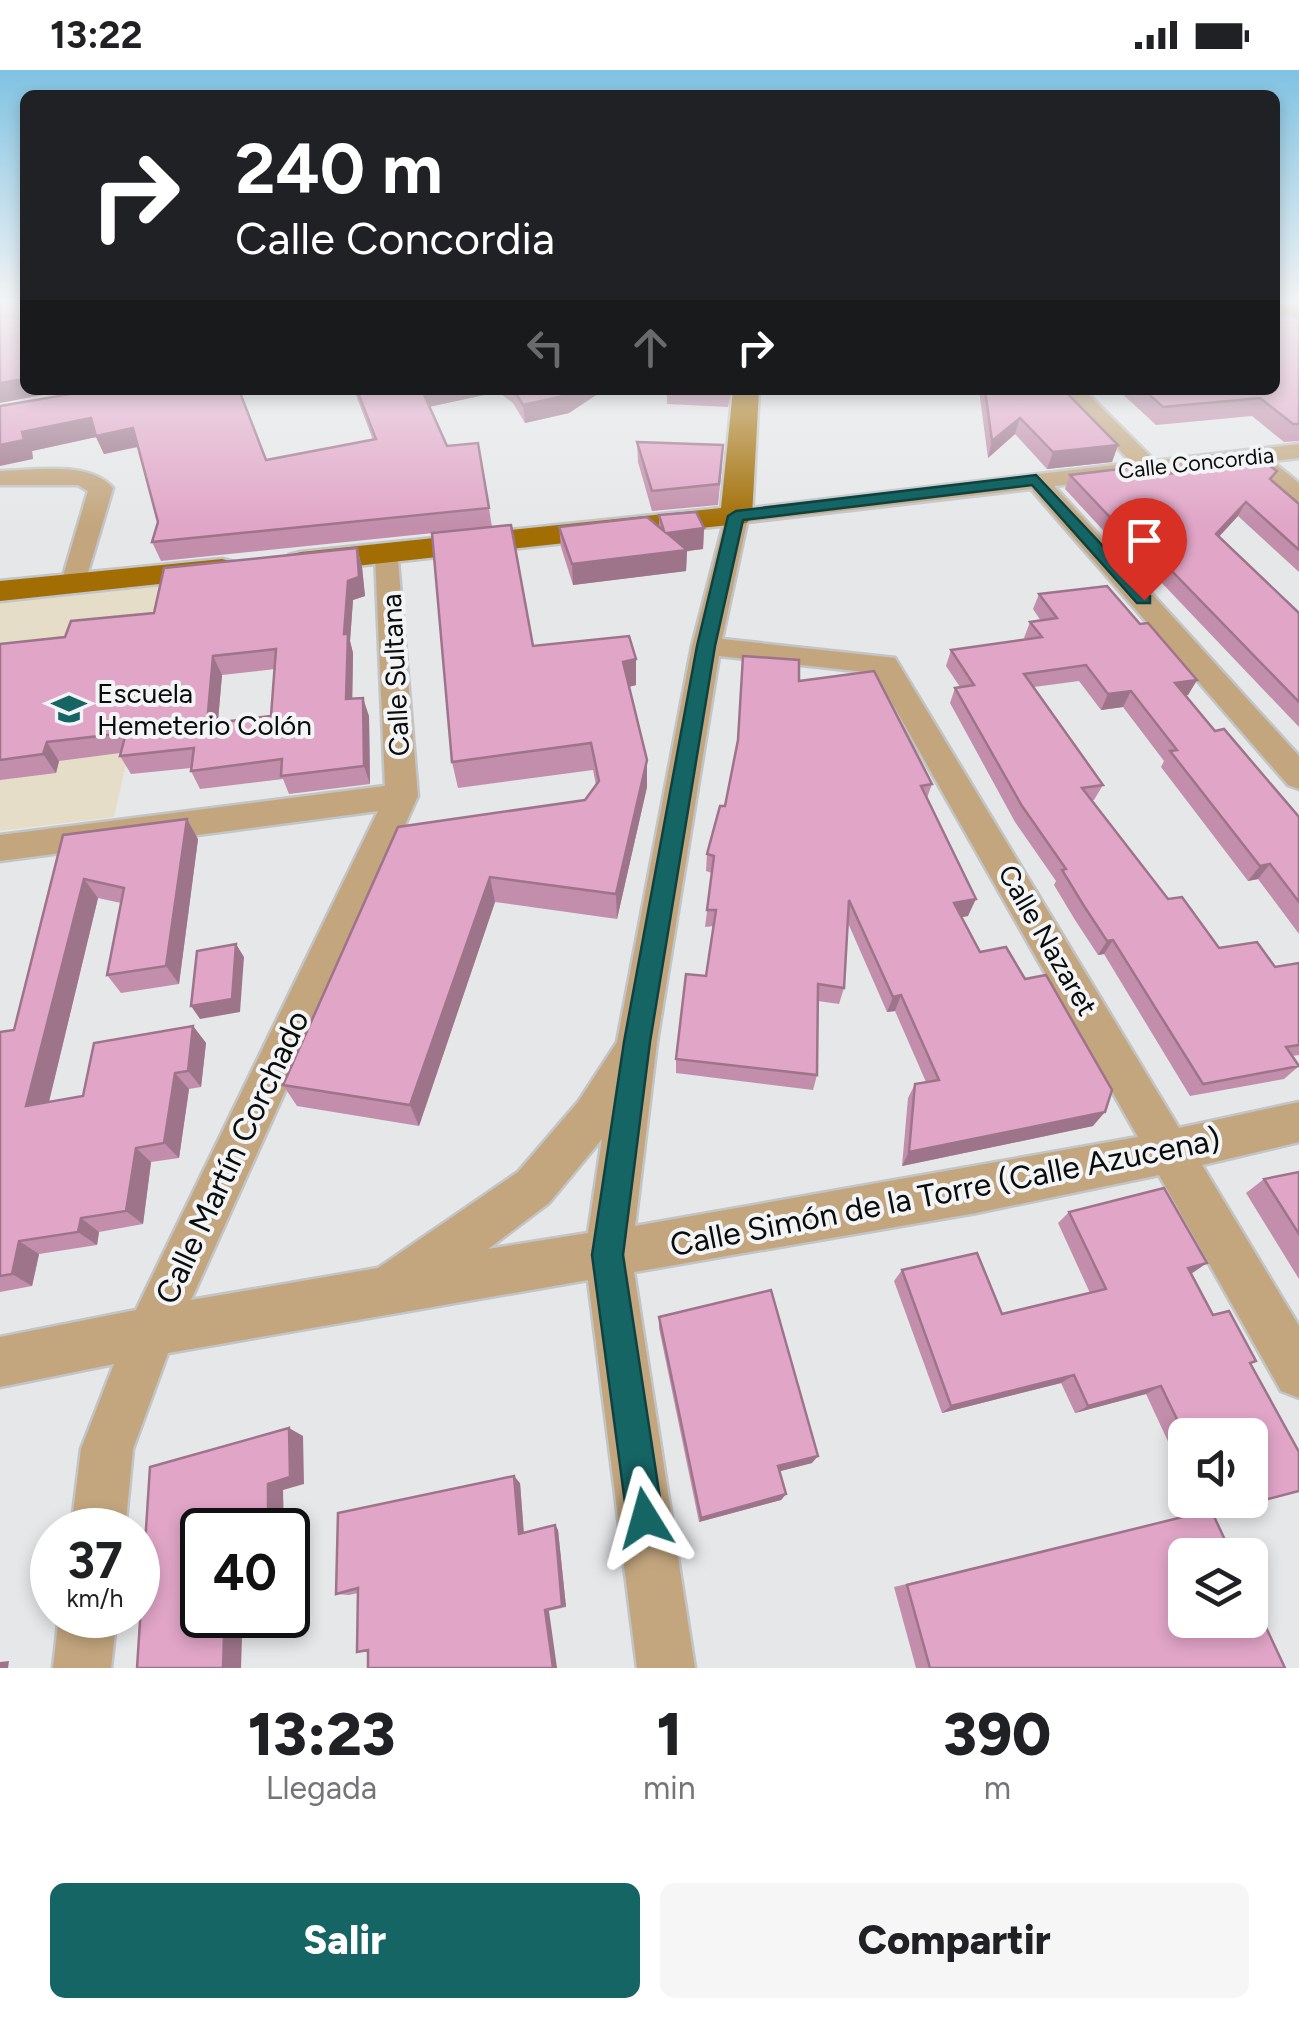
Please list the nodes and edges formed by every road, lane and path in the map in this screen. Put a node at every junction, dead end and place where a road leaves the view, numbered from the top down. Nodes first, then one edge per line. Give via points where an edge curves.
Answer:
1 (746, 395) edge
2 (1077, 395) edge
3 (1299, 451) edge
4 (1252, 457) junction
5 (1150, 469) junction
6 (0, 478) edge
7 (1036, 480) junction
8 (1299, 495) edge
9 (736, 516) junction
10 (388, 554) junction
11 (74, 583) junction
12 (0, 591) edge
13 (706, 646) junction
14 (1299, 777) edge
15 (402, 796) junction
16 (0, 848) edge
17 (637, 1042) junction
18 (1299, 1122) edge
19 (1172, 1152) junction
20 (608, 1255) junction
21 (383, 1288) junction
22 (152, 1330) junction
23 (0, 1362) edge
24 (1299, 1374) edge
25 (100, 1508) edge
26 (85, 1638) edge
27 (82, 1668) edge
28 (666, 1668) edge

1 - 9 main road
2 - 5 street
3 - 4 street, Calle Concordia
4 - 5 street, Calle Concordia
4 - 8 street
5 - 7 street, Calle Concordia
6 - 11 street via 83,478 101,488
7 - 9 street, Calle Concordia
7 - 14 street
9 - 10 main road
9 - 13 street
10 - 11 main road
10 - 15 street, Calle Sultana
11 - 12 main road
13 - 17 street
13 - 19 street, Calle Nazaret via 885,664
15 - 16 street
15 - 22 street, Calle Martín Corchado
17 - 20 street
17 - 21 street via 583,1133 550,1173
18 - 19 street, Calle Simón de la Torre (Calle Azucena)
19 - 20 street, Calle Simón de la Torre (Calle Azucena)
19 - 24 street, Calle Nazaret
20 - 21 street, Calle Simón de la Torre (Calle Azucena)
20 - 28 street
21 - 22 street, Calle Simón de la Torre (Calle Azucena)
22 - 23 street, Calle Simón de la Torre (Calle Azucena)
22 - 25 street, Calle Martín Corchado via 107,1449
26 - 27 street

